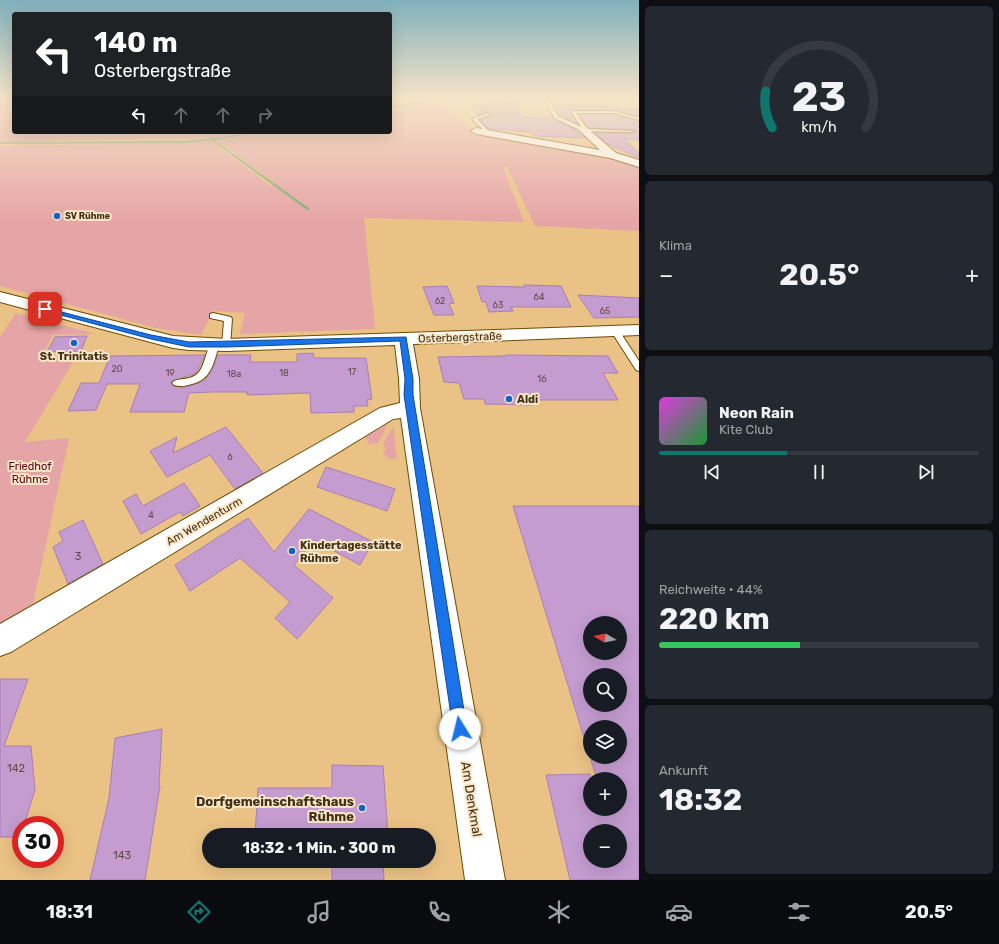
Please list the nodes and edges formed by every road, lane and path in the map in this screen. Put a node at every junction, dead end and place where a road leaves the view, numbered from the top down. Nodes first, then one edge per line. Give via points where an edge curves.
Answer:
1 (528, 140) edge
2 (595, 140) edge
3 (612, 155) junction
4 (639, 164) edge
5 (0, 296) edge
6 (213, 316) dead end
7 (639, 330) edge
8 (615, 331) junction
9 (403, 339) junction
10 (220, 345) junction
11 (639, 368) edge
12 (177, 383) dead end
13 (410, 408) junction
14 (0, 641) edge
15 (485, 880) edge

1 - 3 street
2 - 3 street
3 - 4 street
5 - 10 street, Osterbergstraße via 173,342
6 - 10 lane via 228,319 229,323
7 - 8 street, Osterbergstraße
8 - 9 street, Osterbergstraße
8 - 11 lane
9 - 10 street, Osterbergstraße
9 - 13 street, Am Denkmal
10 - 12 lane via 202,377 192,383
13 - 14 street, Am Wendenturm via 388,413
13 - 15 street, Am Denkmal

